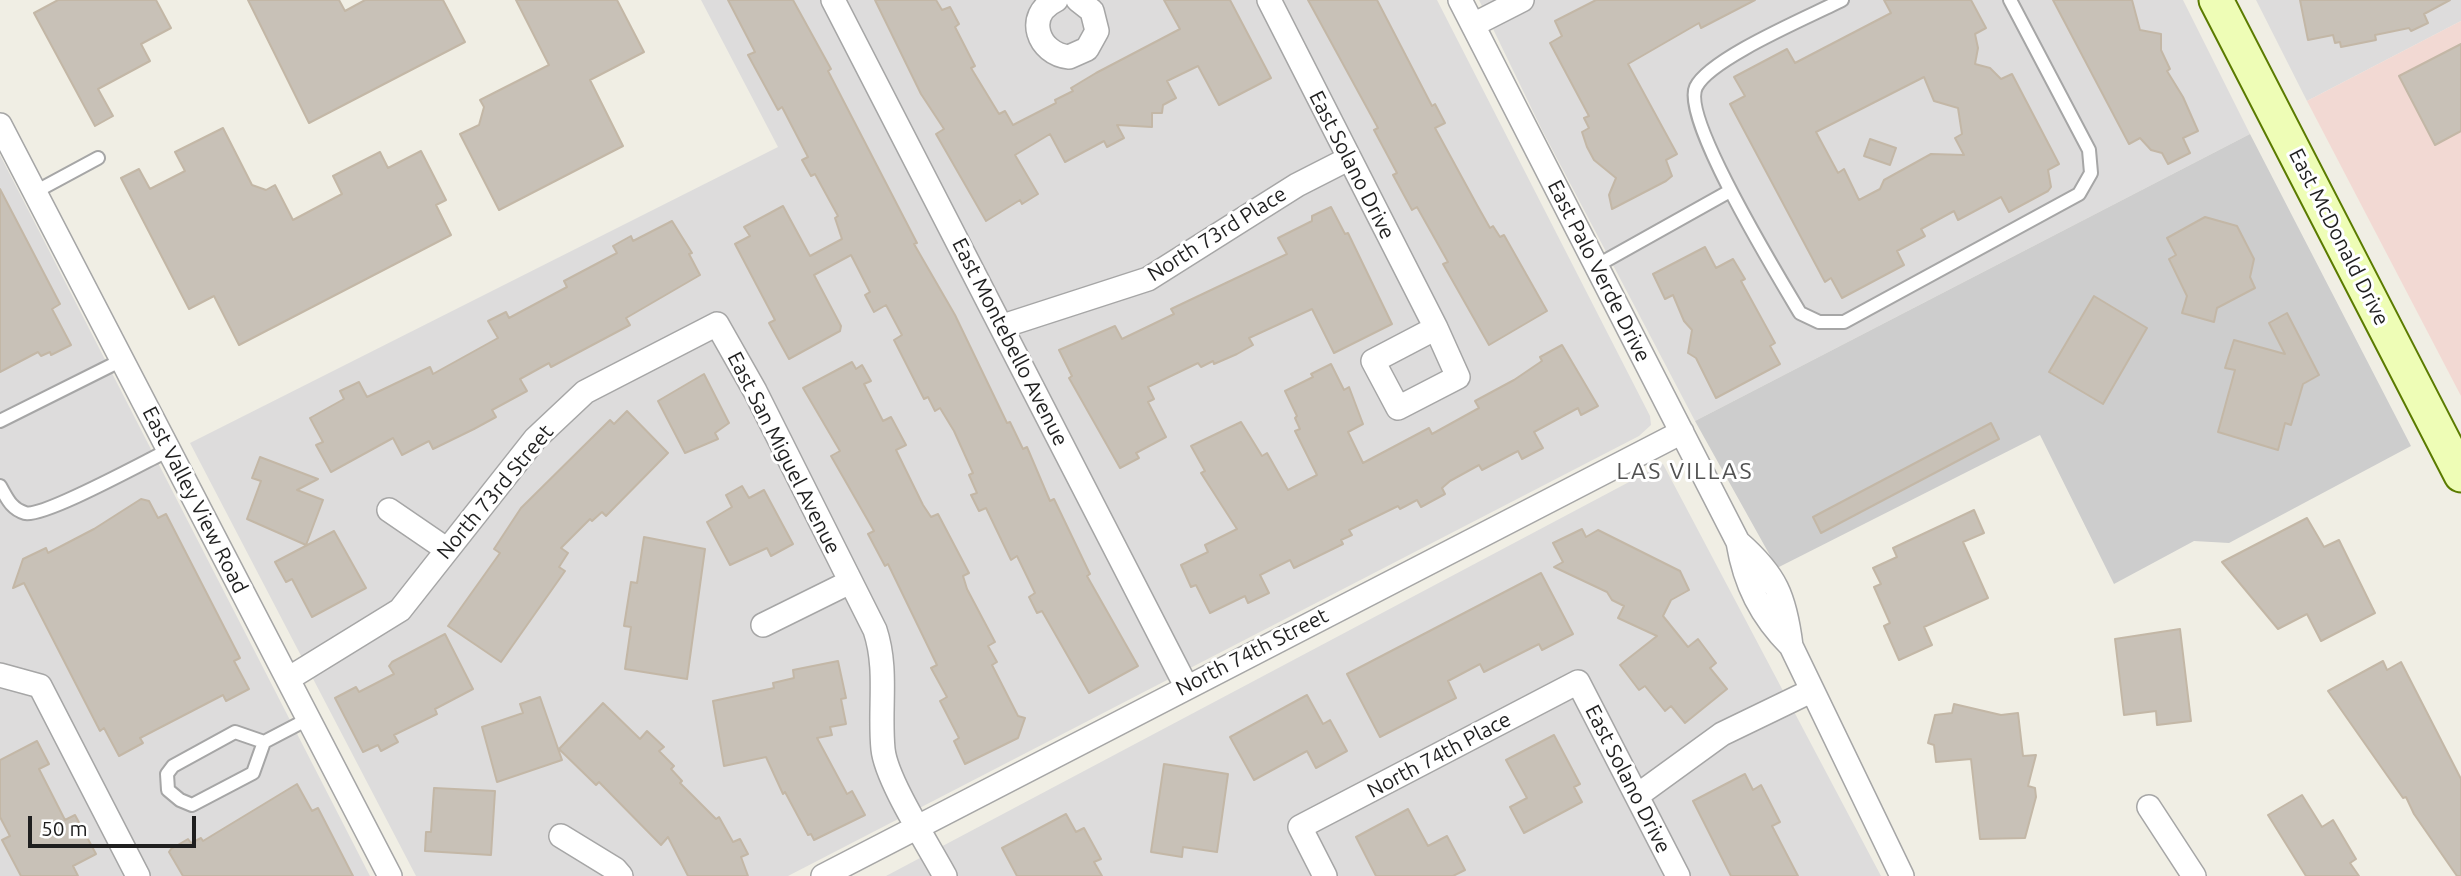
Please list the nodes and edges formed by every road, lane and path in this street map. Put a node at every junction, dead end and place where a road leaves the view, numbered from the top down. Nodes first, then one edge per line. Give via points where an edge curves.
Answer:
1 (833, 0) edge
2 (1056, 0) edge
3 (1269, 0) edge
4 (1460, 0) edge
5 (1522, 0) edge
6 (1842, 0) edge
7 (2010, 0) edge
8 (2216, 0) edge
9 (1084, 1) edge
10 (1473, 25) junction
11 (0, 125) edge
12 (98, 158) dead end
13 (1348, 159) junction
14 (1730, 191) junction
15 (35, 192) junction
16 (1596, 266) junction
17 (717, 324) joint
18 (1003, 326) junction
19 (1436, 328) dead end
20 (122, 360) junction
21 (0, 421) edge
22 (1682, 432) junction
23 (169, 450) junction
24 (2461, 475) edge
25 (0, 486) edge
26 (389, 510) dead end
27 (446, 549) junction
28 (850, 582) junction
29 (763, 625) dead end
30 (0, 675) edge
31 (288, 679) junction
32 (1578, 682) joint
33 (1185, 686) junction
34 (1811, 691) junction
35 (308, 719) junction
36 (264, 743) junction
37 (1638, 795) junction
38 (2149, 807) dead end
39 (919, 827) junction
40 (561, 836) dead end
41 (138, 876) edge
42 (390, 876) edge
43 (621, 876) edge
44 (823, 876) edge
45 (945, 876) edge
46 (1325, 876) edge
47 (1678, 876) edge
48 (1902, 876) edge
49 (2194, 876) edge

1 - 18 street, East Montebello Avenue
2 - 9 street via 1038,18 1039,36 1049,51 1069,57 1087,49 1097,31
3 - 13 street, East Solano Drive
4 - 10 street, East Palo Verde Drive
5 - 10 street
6 - 14 lane via 1711,67 1695,88 1696,108
7 - 14 lane via 2090,150 2091,173 2079,194 1844,322 1819,322 1800,313
8 - 24 main road, East McDonald Drive
10 - 16 street, East Palo Verde Drive
11 - 15 street, East Valley View Road
12 - 15 lane
13 - 18 street, North 73rd Place via 1297,184 1148,279
13 - 19 street, East Solano Drive
14 - 16 lane
15 - 20 street, East Valley View Road
16 - 22 street, East Palo Verde Drive
17 - 27 street, North 73rd Street via 585,392 535,439
17 - 28 street, East San Miguel Avenue
18 - 33 street, East Montebello Avenue
20 - 21 lane
20 - 23 street, East Valley View Road
22 - 33 street, North 74th Street
22 - 34 street, East Palo Verde Drive via 1738,542 1744,575 1768,623 1791,646
23 - 25 lane via 49,508 27,514 11,506
23 - 31 street, East Valley View Road
26 - 27 street
27 - 31 street, North 73rd Street via 400,610
28 - 29 street
28 - 39 street, East San Miguel Avenue via 883,653 883,752
30 - 41 street via 40,686
31 - 35 street, East Valley View Road
32 - 37 street, East Solano Drive
32 - 46 street, North 74th Place via 1300,827
33 - 39 street, North 74th Street
34 - 37 street via 1722,734
34 - 48 street, East Palo Verde Drive
35 - 36 lane
35 - 42 street, East Valley View Road
36 - 36 lane via 235,732 173,765 167,774 168,790 192,805 253,773
37 - 47 street, East Solano Drive
38 - 49 street
39 - 44 street, North 74th Street
39 - 45 street, East San Miguel Avenue
40 - 43 street

